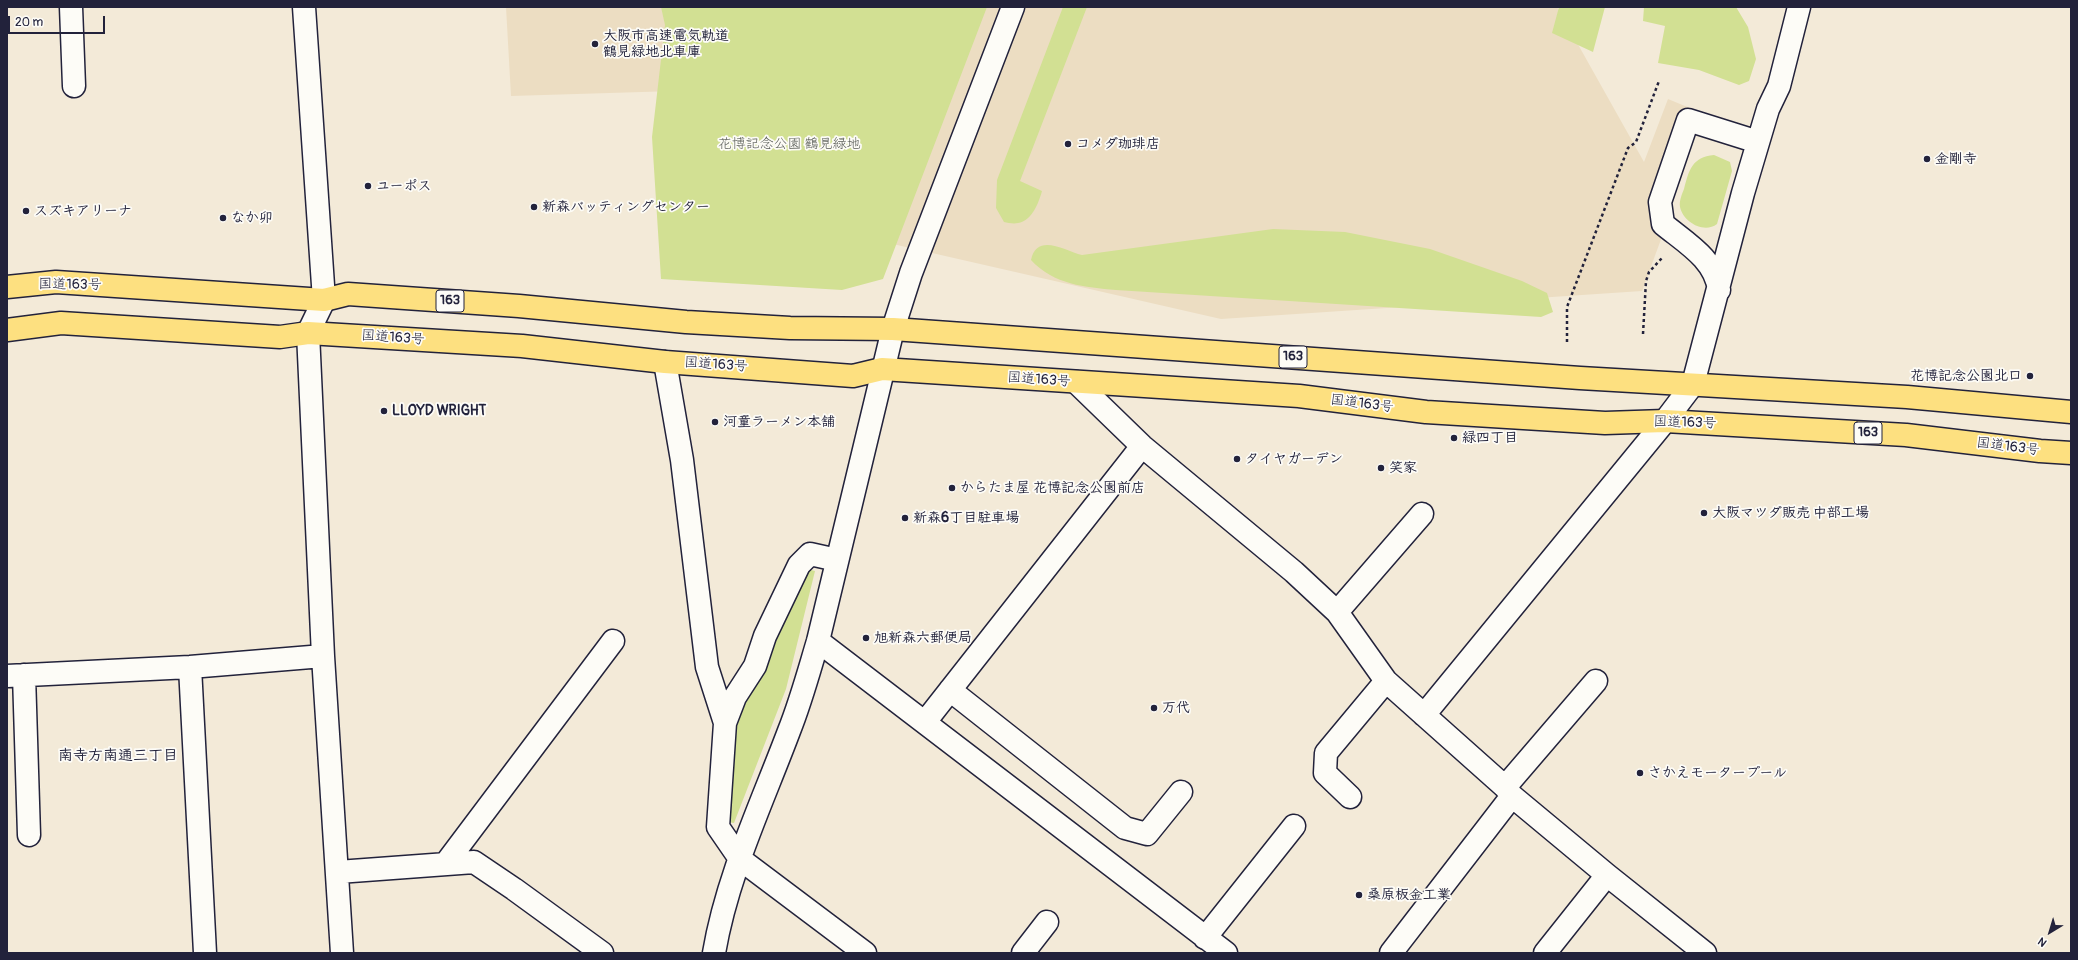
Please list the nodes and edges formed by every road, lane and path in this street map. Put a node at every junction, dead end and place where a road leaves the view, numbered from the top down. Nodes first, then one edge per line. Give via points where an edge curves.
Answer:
1 (71, 7) edge
2 (304, 7) edge
3 (1013, 7) edge
4 (1799, 7) edge
5 (1659, 81) dead end
6 (74, 86) dead end
7 (1758, 142) junction
8 (1667, 253) dead end
9 (7, 287) edge
10 (1719, 290) junction
11 (324, 300) junction
12 (893, 329) junction
13 (7, 330) edge
14 (308, 333) junction
15 (1643, 334) dead end
16 (1567, 342) dead end
17 (665, 362) junction
18 (882, 370) junction
19 (1076, 382) junction
20 (1693, 384) junction
21 (2071, 412) edge
22 (1665, 421) junction
23 (1142, 446) junction
24 (2071, 453) edge
25 (1422, 514) dead end
26 (837, 560) junction
27 (1337, 612) junction
28 (613, 641) dead end
29 (818, 641) junction
30 (322, 656) junction
31 (190, 667) junction
32 (15, 675) edge
33 (1386, 681) junction
34 (1596, 681) dead end
35 (950, 690) junction
36 (1424, 714) junction
37 (924, 722) junction
38 (725, 723) junction
39 (1508, 791) junction
40 (1181, 792) dead end
41 (1350, 797) dead end
42 (1294, 826) dead end
43 (29, 835) dead end
44 (740, 859) junction
45 (446, 863) junction
46 (338, 872) junction
47 (1607, 875) junction
48 (1047, 922) dead end
49 (1205, 938) junction
50 (1681, 946) edge
51 (205, 953) edge
52 (342, 953) edge
53 (602, 953) edge
54 (714, 953) edge
55 (865, 953) edge
56 (1023, 953) edge
57 (1226, 953) edge
58 (1391, 953) edge
59 (1545, 953) edge
60 (1704, 953) edge

1 - 6 street
2 - 11 street
3 - 12 street via 911,273
4 - 7 street via 1779,86 1768,109
5 - 16 path via 1636,142 1628,148 1567,307
7 - 10 street
7 - 10 street via 1688,120 1660,202 1663,224 1705,259 1717,278
8 - 15 path via 1649,272 1646,281
9 - 11 highway, 国道163号 / 163 via 56,282
10 - 20 street
11 - 12 highway, 国道163号 / 163 via 348,294 519,306 686,322 790,328
11 - 14 street
12 - 18 street
12 - 20 highway, 国道163号 / 163
13 - 14 highway, 国道163号 / 163 via 61,323 280,337
14 - 17 highway, 国道163号 / 163 via 522,346
14 - 30 street
17 - 18 highway, 国道163号 / 163 via 853,376
17 - 38 street via 682,460 707,667
18 - 19 highway, 国道163号 / 163
18 - 26 street
19 - 22 highway, 国道163号 / 163 via 1299,396 1426,412 1605,423
19 - 23 street
20 - 21 highway, 国道163号 / 163 via 1907,397
20 - 22 street
22 - 24 highway, 国道163号 / 163 via 1906,435
22 - 36 street
23 - 27 street via 1294,572
23 - 35 street
25 - 27 street
26 - 29 street
26 - 38 street via 810,554 798,565 755,666 734,697
27 - 33 street
28 - 45 street
29 - 37 street
29 - 44 street via 805,688
30 - 31 street
30 - 46 street
31 - 32 street
31 - 51 street
32 - 43 street
33 - 36 street
33 - 41 street via 1326,753 1325,772
34 - 39 street
35 - 37 street
35 - 40 street via 1125,828 1147,834
36 - 39 street
37 - 49 street
38 - 44 street via 718,827
39 - 47 street
39 - 58 street
42 - 49 street
44 - 54 street
44 - 55 street
45 - 46 street
45 - 53 street via 474,862
46 - 52 street
47 - 50 street
47 - 59 street
48 - 56 street
49 - 57 street
50 - 60 street

